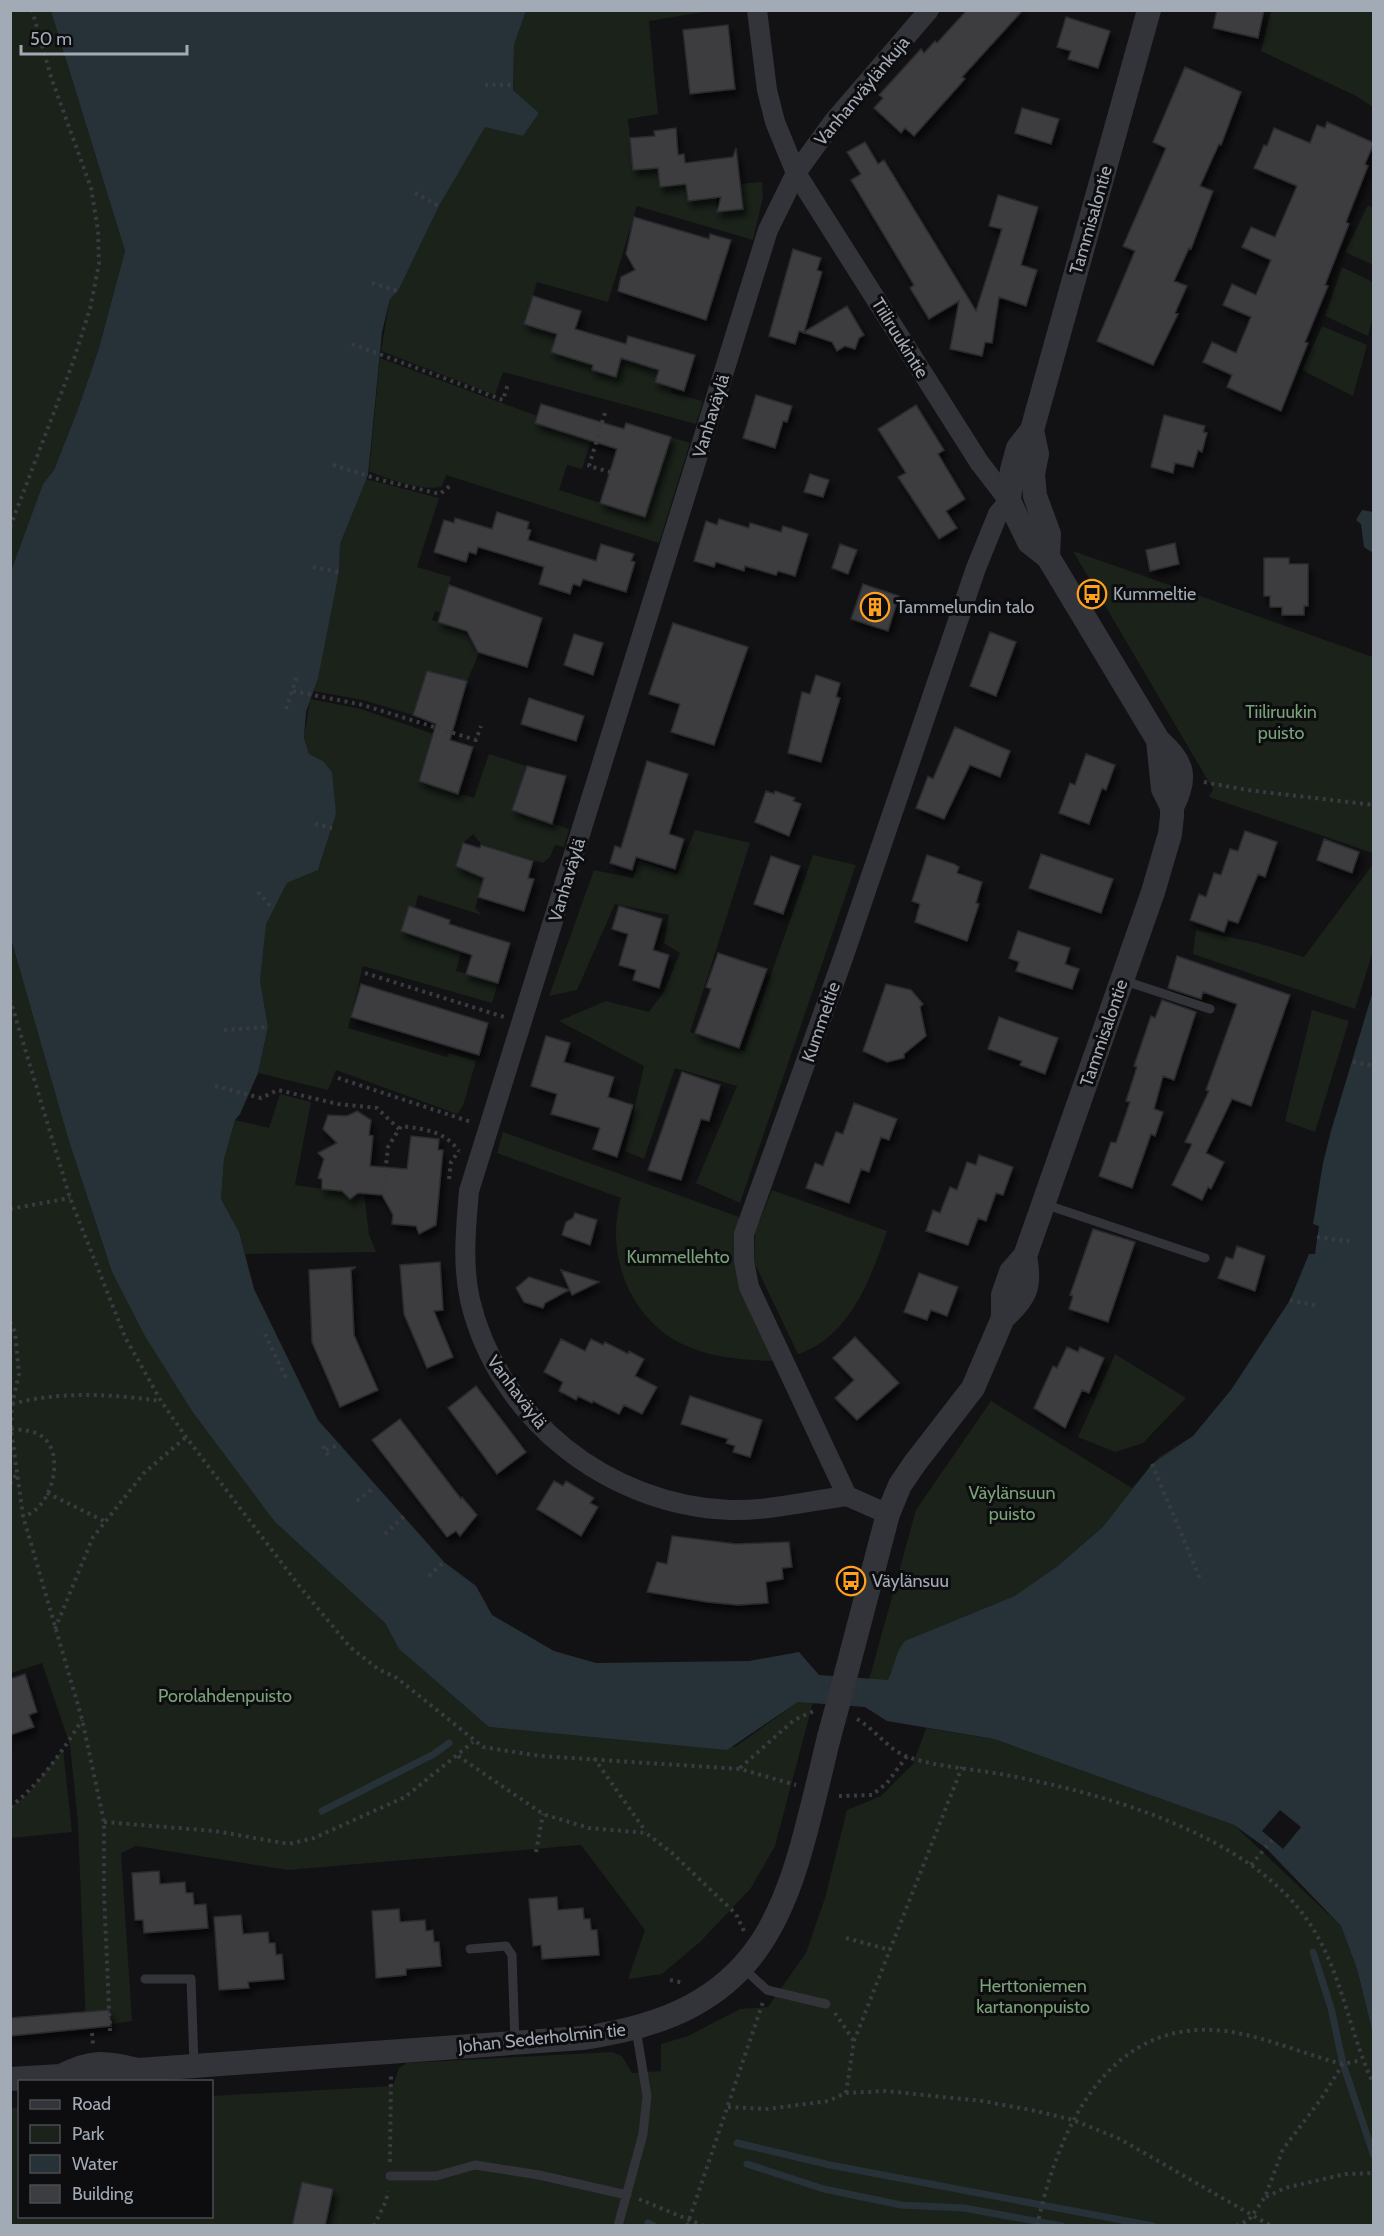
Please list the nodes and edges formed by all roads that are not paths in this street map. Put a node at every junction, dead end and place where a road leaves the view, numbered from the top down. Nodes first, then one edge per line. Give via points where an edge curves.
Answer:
1 (757, 10) edge
2 (929, 10) edge
3 (1149, 10) edge
4 (796, 173) junction
5 (1032, 430) junction
6 (1035, 496) junction
7 (1009, 501) junction
8 (1048, 557) junction
9 (1122, 980) junction
10 (1209, 1009) dead end
11 (1044, 1204) junction
12 (1205, 1258) dead end
13 (847, 1496) junction
14 (888, 1514) junction
15 (470, 1949) dead end
16 (742, 1967) junction
17 (145, 1979) dead end
18 (826, 2004) road end
19 (636, 2029) junction
20 (515, 2043) junction
21 (194, 2066) junction
22 (138, 2070) junction
23 (10, 2079) edge
24 (72, 2079) edge
25 (113, 2080) edge
26 (390, 2176) dead end
27 (627, 2195) junction
28 (618, 2226) edge

1 - 4 street via 767,90 775,122
2 - 4 street, Vanhanväylänkuja via 833,122
3 - 5 street, Tammisalontie
4 - 7 street, Tiiliruukintie via 979,462
4 - 13 street, Vanhaväylä via 768,230 469,1191 464,1245 470,1299 486,1349 539,1424 601,1475 673,1503 742,1509
5 - 6 street, Tammisalontie
5 - 7 street, Tammisalontie via 1018,448
6 - 7 street
6 - 8 street, Tammisalontie via 1049,534
7 - 8 street, Tammisalontie via 1029,542
7 - 13 street, Kummeltie via 998,514 976,568 744,1234 749,1287
8 - 9 street, Tammisalontie via 1158,740 1176,756 1181,772 1182,787 1172,807 1163,860
9 - 10 lane
9 - 11 street, Tammisalontie
11 - 12 lane
11 - 14 street, Tammisalontie via 1025,1256 1011,1272 1003,1295 1003,1318 973,1388 900,1485
13 - 14 street
14 - 16 street, Johan Sederholmin tie, bridge via 795,1875 768,1935
15 - 20 lane via 510,1949
16 - 18 lane via 767,1990
16 - 19 street, Johan Sederholmin tie via 695,2005
17 - 21 lane via 192,1979
19 - 20 street, Johan Sederholmin tie
19 - 27 lane via 647,2096 644,2134
20 - 21 street, Johan Sederholmin tie
21 - 22 street, Johan Sederholmin tie
22 - 24 street, Johan Sederholmin tie via 110,2063 84,2064
22 - 25 street, Johan Sederholmin tie
23 - 24 street, Johan Sederholmin tie
26 - 27 lane via 436,2176 475,2165
27 - 28 lane

